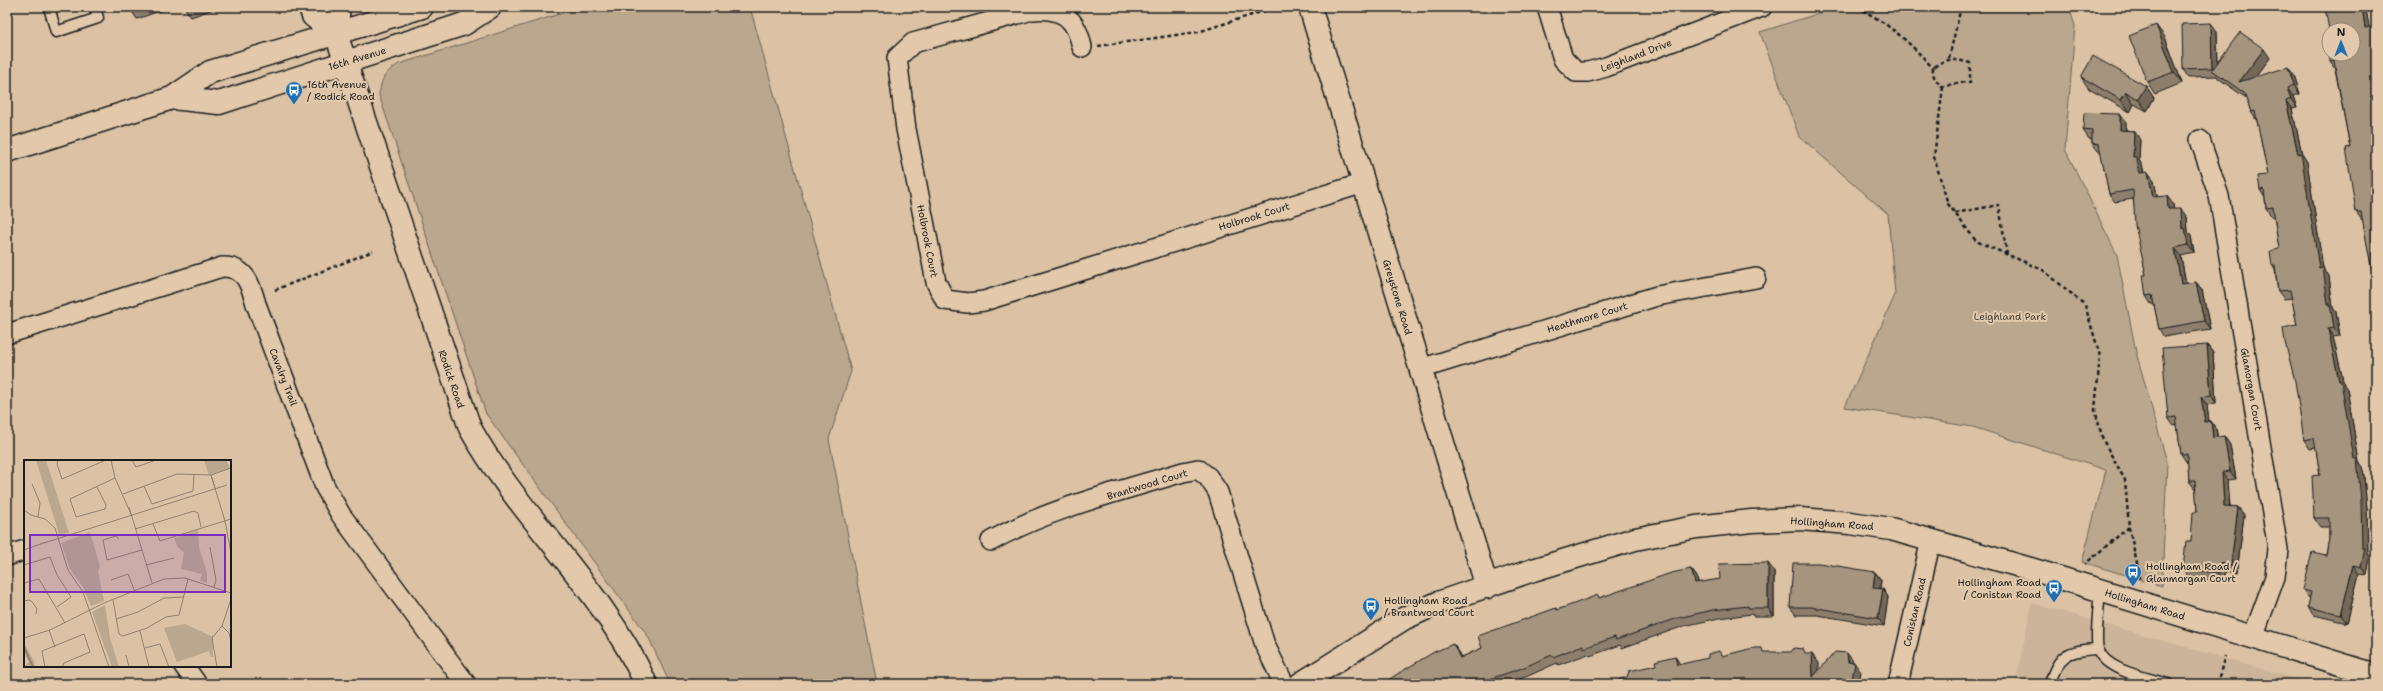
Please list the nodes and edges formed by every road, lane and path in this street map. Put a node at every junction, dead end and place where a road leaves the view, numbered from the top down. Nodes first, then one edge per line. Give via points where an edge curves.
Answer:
1 (49, 7) edge
2 (95, 7) edge
3 (310, 7) edge
4 (339, 7) edge
5 (422, 7) edge
6 (490, 7) edge
7 (1277, 7) edge
8 (1310, 7) edge
9 (1547, 7) edge
10 (1762, 7) edge
11 (1856, 7) edge
12 (1961, 7) edge
13 (336, 34) junction
14 (1082, 46) joint
15 (1949, 58) junction
16 (345, 62) junction
17 (1933, 68) junction
18 (1944, 87) junction
19 (172, 98) junction
20 (2200, 140) dead end
21 (7, 151) edge
22 (1364, 183) junction
23 (1955, 213) junction
24 (373, 251) dead end
25 (2007, 255) junction
26 (1756, 278) dead end
27 (275, 290) dead end
28 (7, 334) edge
29 (1420, 369) junction
30 (2129, 527) junction
31 (1931, 540) junction
32 (991, 541) dead end
33 (24, 550) edge
34 (7, 556) edge
35 (2085, 564) dead end
36 (2141, 582) dead end
37 (1487, 587) junction
38 (2100, 590) junction
39 (2253, 637) junction
40 (2098, 648) junction
41 (2225, 656) dead end
42 (185, 667) edge
43 (2362, 677) edge
44 (197, 684) edge
45 (466, 684) edge
46 (646, 684) edge
47 (1284, 684) edge
48 (1300, 684) edge
49 (1898, 684) edge
50 (2050, 684) edge
51 (2168, 684) edge
52 (2217, 684) edge

1 - 2 lane via 56,32 98,18
3 - 13 street via 312,16
4 - 13 street, Rodick Road
5 - 13 street, 16th Avenue
6 - 16 street, 16th Avenue via 464,24
7 - 14 path via 1198,32 1109,45
8 - 22 street, Greystone Road
9 - 10 street, Leighland Drive via 1563,59 1576,72 1588,72
11 - 17 path via 1875,16 1905,38
12 - 15 path
13 - 16 street, Rodick Road
13 - 19 street, 16th Avenue via 210,72
14 - 22 street, Holbrook Court via 1080,36 1063,13 1050,8 1032,10 912,43 897,58 906,129 936,282 946,300 962,303 984,301
15 - 17 path
15 - 18 path via 1970,63 1970,83 1960,82
16 - 19 street, 16th Avenue via 219,102
16 - 46 street, Rodick Road via 470,428 497,470 616,629
17 - 18 path via 1935,80
18 - 23 path via 1934,157 1948,204
19 - 21 street, 16th Avenue
20 - 39 street, Glamorgan Court via 2219,196 2278,549 2275,577
22 - 29 street, Greystone Road
23 - 25 path via 1976,241
23 - 25 path via 1999,205
24 - 27 path
25 - 30 path via 2043,270 2085,305 2100,356 2095,410 2103,440 2125,480
26 - 29 street, Heathmore Court via 1657,296
28 - 45 street, Cavalry Trail via 222,267 242,272 251,284 325,487 341,516
29 - 37 street, Greystone Road
30 - 35 path
30 - 36 path
31 - 37 street, Hollingham Road via 1891,529 1850,523 1800,519 1752,521 1696,527 1635,539
31 - 38 street, Hollingham Road
31 - 49 street, Conistan Road
32 - 47 street, Brantwood Court via 1022,524 1055,512 1198,469 1208,477 1218,492 1265,645
33 - 34 street
37 - 48 street, Hollingham Road via 1438,603 1405,618
38 - 39 street, Hollingham Road
38 - 40 lane
39 - 43 street, Hollingham Road
40 - 50 lane via 2074,650 2064,656
40 - 51 lane via 2104,661 2115,668
41 - 52 path
42 - 44 street

